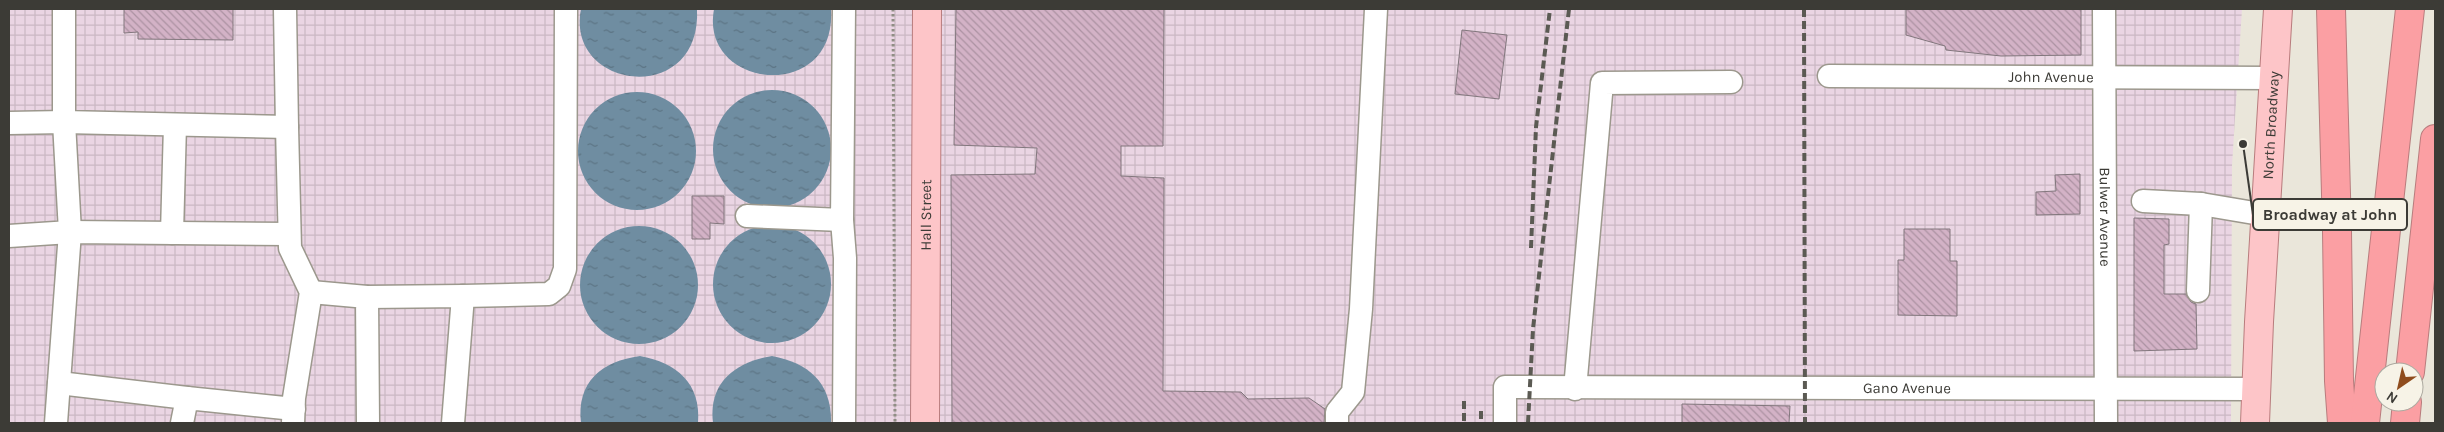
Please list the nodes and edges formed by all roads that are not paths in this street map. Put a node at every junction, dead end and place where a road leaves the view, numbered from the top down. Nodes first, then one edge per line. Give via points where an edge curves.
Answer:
1 (64, 9) edge
2 (285, 9) edge
3 (566, 9) edge
4 (844, 9) edge
5 (927, 9) edge
6 (1376, 9) edge
7 (2104, 9) edge
8 (2278, 9) edge
9 (2330, 9) edge
10 (2410, 9) edge
11 (1830, 76) dead end
12 (2104, 78) junction
13 (2274, 78) junction
14 (1731, 82) dead end
15 (64, 122) junction
16 (9, 123) edge
17 (175, 124) junction
18 (287, 127) junction
19 (2435, 139) edge
20 (2143, 201) dead end
21 (2201, 204) junction
22 (2266, 215) junction
23 (747, 216) dead end
24 (842, 220) junction
25 (70, 232) junction
26 (172, 233) junction
27 (289, 234) junction
28 (9, 236) edge
29 (2198, 291) dead end
30 (311, 292) junction
31 (463, 296) junction
32 (367, 297) junction
33 (2411, 362) edge
34 (59, 383) junction
35 (1566, 389) junction
36 (2255, 389) junction
37 (2106, 390) junction
38 (187, 398) junction
39 (293, 416) edge
40 (56, 423) edge
41 (182, 423) edge
42 (368, 423) edge
43 (452, 423) edge
44 (844, 423) edge
45 (926, 423) edge
46 (1337, 423) edge
47 (1506, 423) edge
48 (2106, 423) edge
49 (2255, 423) edge
50 (2342, 423) edge
51 (2365, 423) edge

1 - 15 street
2 - 18 street
3 - 31 street via 565,269 559,286 549,294
4 - 24 street
5 - 45 main road, Hall Street
6 - 46 street via 1361,309 1353,392 1337,412
7 - 12 street, Bulwer Avenue
8 - 13 main road, North Broadway
9 - 50 highway
10 - 51 highway
11 - 12 street, John Avenue
12 - 13 street, John Avenue
12 - 37 street, Bulwer Avenue
13 - 22 main road, North Broadway
14 - 35 street via 1602,83
15 - 16 street
15 - 17 street
15 - 25 street
17 - 18 street
17 - 26 street
18 - 27 street
19 - 33 highway
20 - 21 street
21 - 22 street
21 - 29 street
22 - 36 main road, North Broadway
23 - 24 street
24 - 44 street via 845,258
25 - 26 street
25 - 28 street
25 - 34 street
26 - 27 street
27 - 30 street via 290,248
30 - 32 street
30 - 39 street
31 - 32 street
31 - 43 street
32 - 42 street
34 - 38 street
34 - 40 street
35 - 37 street, Gano Avenue
35 - 47 street, Gano Avenue via 1506,387
36 - 37 street, Gano Avenue
36 - 49 main road, North Broadway
37 - 48 street, Bulwer Avenue
38 - 39 street
38 - 41 street

